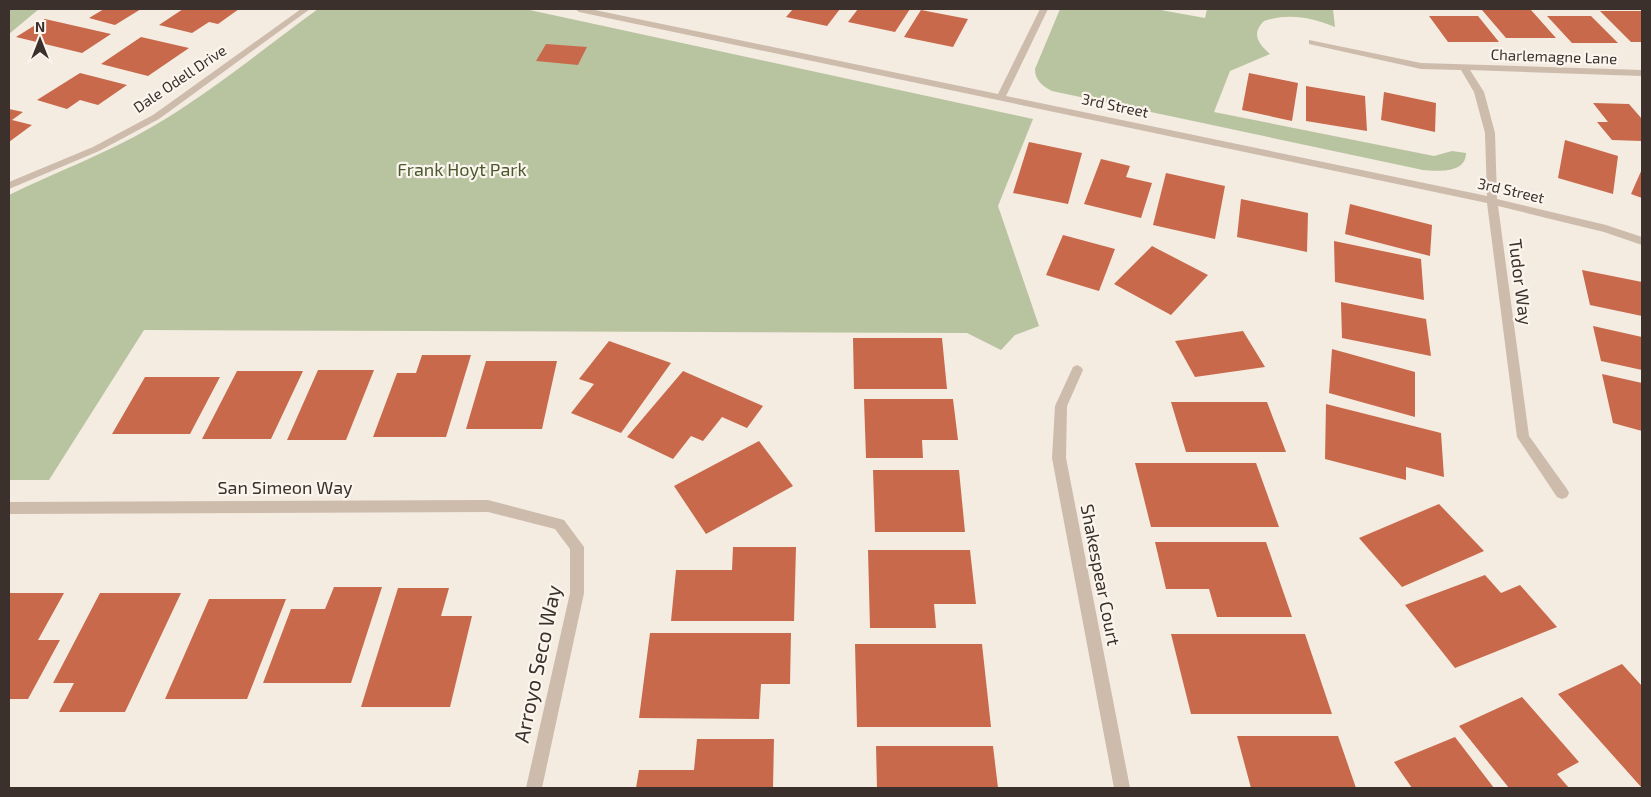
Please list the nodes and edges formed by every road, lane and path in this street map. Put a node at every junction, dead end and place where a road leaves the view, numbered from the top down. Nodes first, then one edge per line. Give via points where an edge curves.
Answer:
1 (306, 9) edge
2 (579, 9) edge
3 (626, 9) edge
4 (1044, 9) edge
5 (619, 17) junction
6 (1312, 42) dead end
7 (1464, 68) junction
8 (1642, 74) edge
9 (1001, 97) junction
10 (9, 186) edge
11 (1492, 201) junction
12 (1642, 241) edge
13 (1077, 370) dead end
14 (1562, 493) dead end
15 (9, 508) edge
16 (559, 524) joint
17 (534, 788) edge
18 (1122, 788) edge

1 - 10 street, Dale Odell Drive via 156,117 96,148
2 - 5 street, 3rd Street
3 - 5 street
4 - 9 street
5 - 9 street, 3rd Street
6 - 7 street, Charlemagne Lane via 1421,66
7 - 8 street, Charlemagne Lane
7 - 11 street, Tudor Way via 1479,92 1490,133
9 - 11 street, 3rd Street
11 - 12 street, 3rd Street
11 - 14 street, Tudor Way via 1523,437
13 - 18 street, Shakespear Court via 1061,406 1059,458
15 - 16 street, San Simeon Way via 488,506
16 - 17 street, Arroyo Seco Way via 578,547 577,593

